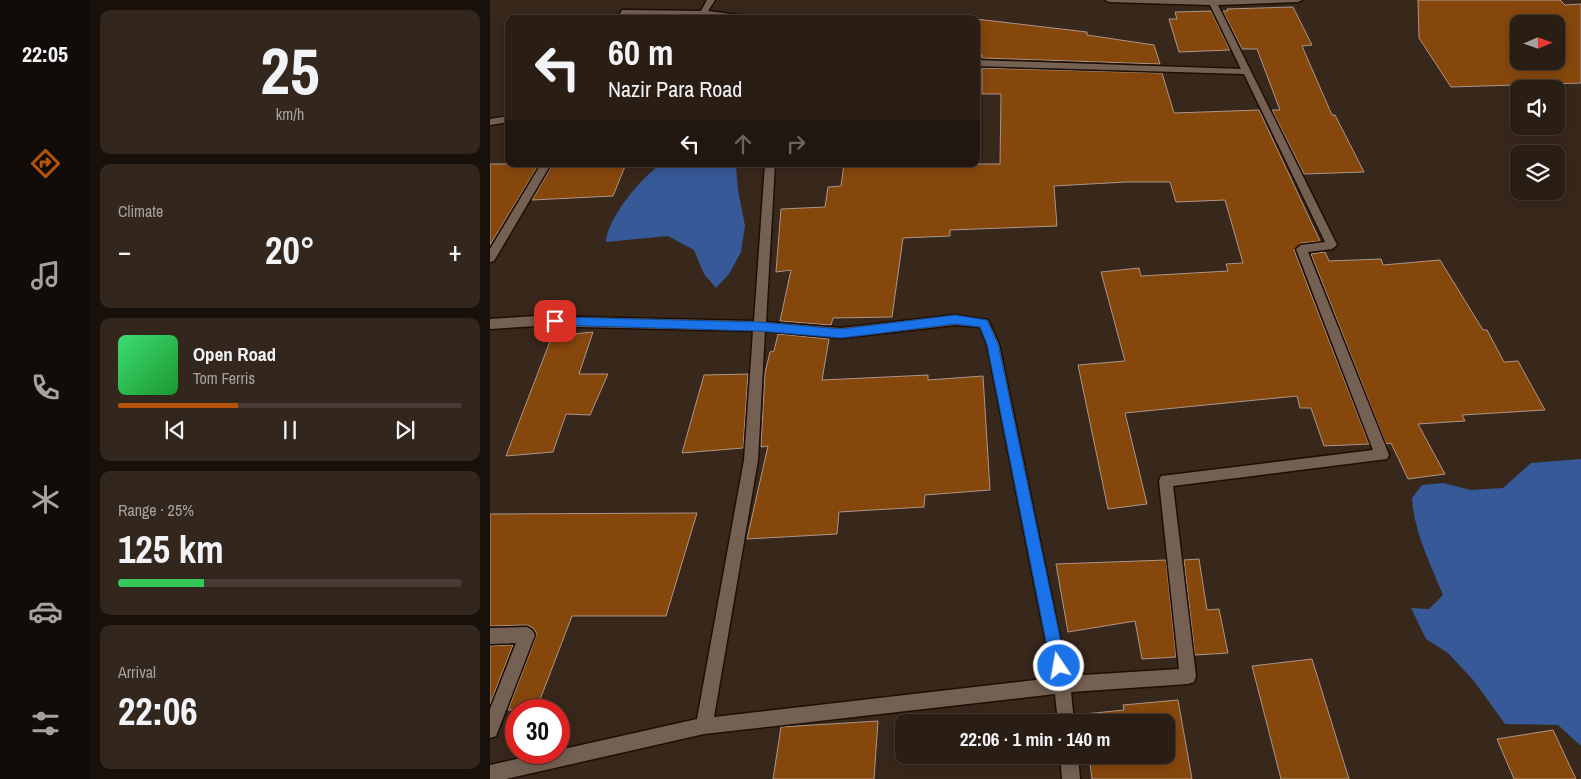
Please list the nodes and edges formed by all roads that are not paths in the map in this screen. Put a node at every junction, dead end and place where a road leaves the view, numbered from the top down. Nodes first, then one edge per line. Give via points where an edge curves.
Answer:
1 (711, 0) edge
2 (1109, 0) edge
3 (1298, 0) edge
4 (1213, 3) junction
5 (704, 13) junction
6 (623, 15) edge
7 (714, 15) edge
8 (980, 62) edge
9 (1247, 72) junction
10 (505, 120) edge
11 (490, 122) edge
12 (544, 167) edge
13 (770, 167) edge
14 (490, 258) edge
15 (490, 324) edge
16 (759, 326) junction
17 (490, 636) edge
18 (1062, 685) junction
19 (1065, 714) edge
20 (704, 726) junction
21 (490, 730) edge
22 (1070, 764) edge
23 (490, 774) edge
24 (1072, 779) edge

1 - 5 street
2 - 4 street
3 - 4 street
4 - 9 street
5 - 6 street via 624,12
5 - 7 street
8 - 9 street
9 - 18 street via 1332,245 1301,249 1382,455 1166,482 1188,676
10 - 11 street
12 - 14 street
13 - 16 street
15 - 16 street via 537,321
16 - 18 street via 841,334 955,320 984,323 993,344
16 - 20 street via 751,460
17 - 21 street via 526,635
18 - 19 street
18 - 20 street
20 - 23 street
22 - 24 street

